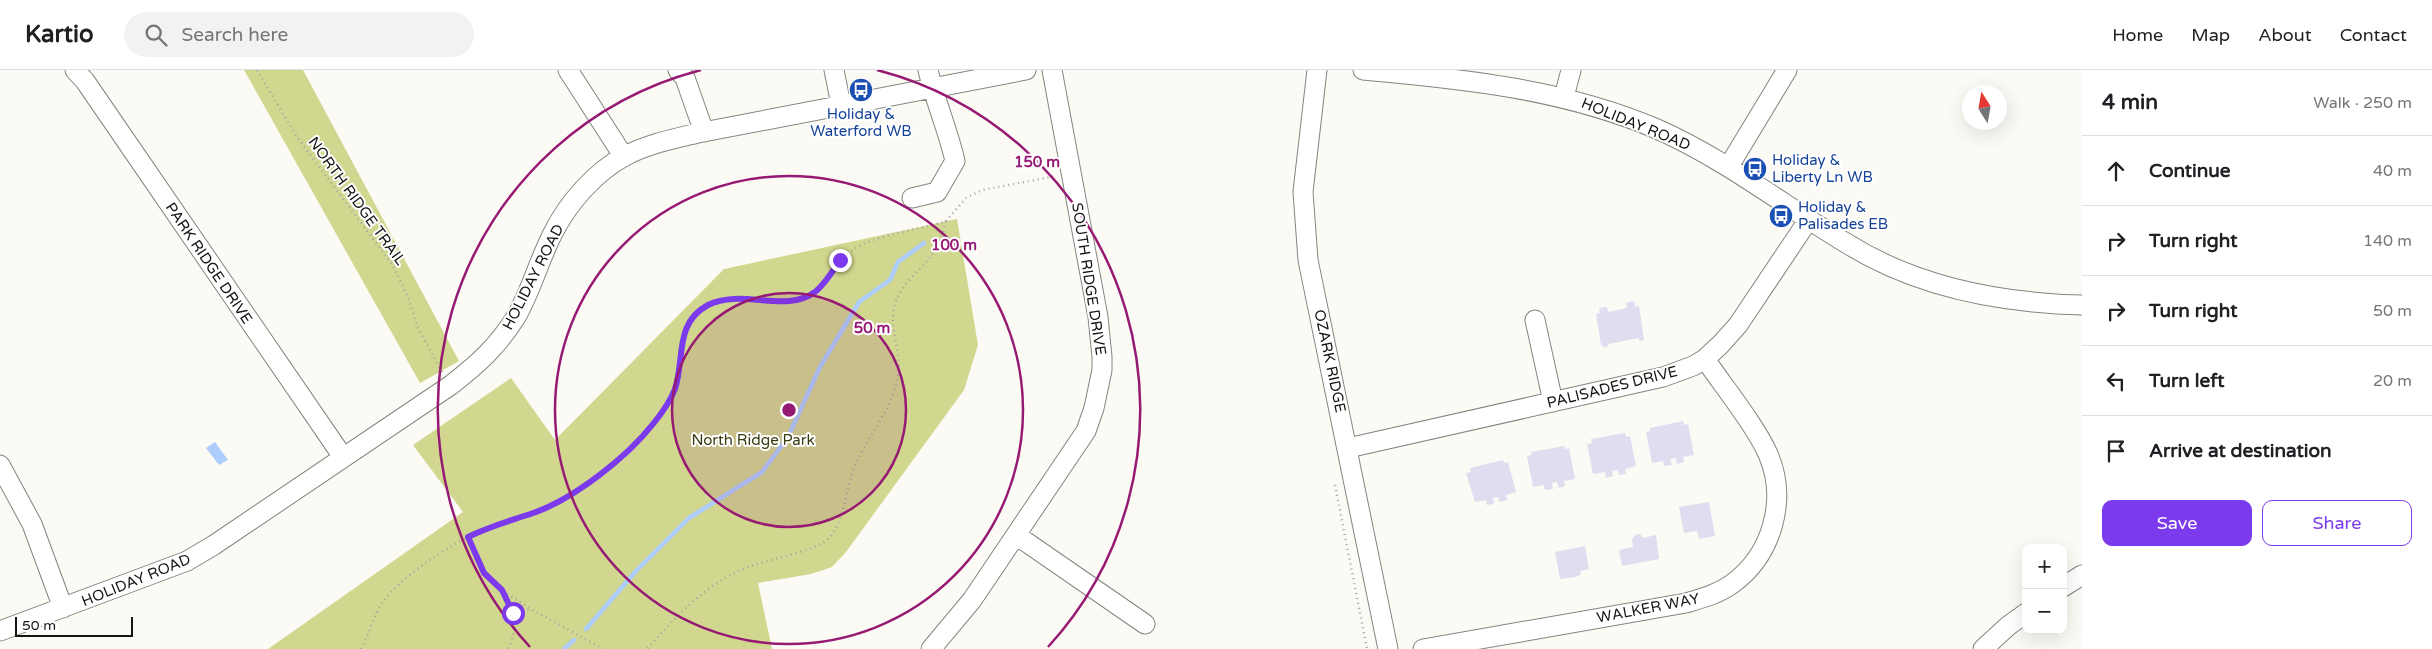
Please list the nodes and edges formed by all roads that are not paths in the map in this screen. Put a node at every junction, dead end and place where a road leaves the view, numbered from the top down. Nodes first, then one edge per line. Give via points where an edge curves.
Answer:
1 (75, 70) edge
2 (568, 70) edge
3 (678, 70) edge
4 (834, 70) edge
5 (928, 70) edge
6 (1026, 70) edge
7 (1052, 70) edge
8 (1317, 70) edge
9 (1363, 70) edge
10 (1571, 70) edge
11 (1787, 70) edge
12 (932, 89) junction
13 (1564, 97) junction
14 (840, 105) junction
15 (704, 132) junction
16 (624, 157) junction
17 (1729, 166) junction
18 (912, 198) dead end
19 (1809, 219) junction
20 (2082, 305) edge
21 (1536, 320) dead end
22 (1705, 359) junction
23 (1553, 402) junction
24 (1348, 448) junction
25 (343, 457) junction
26 (0, 465) edge
27 (1016, 535) junction
28 (2082, 575) edge
29 (2067, 584) edge
30 (63, 608) junction
31 (2022, 616) edge
32 (1145, 624) dead end
33 (0, 631) edge
34 (932, 649) edge
35 (1388, 649) edge
36 (1423, 649) edge
37 (1983, 649) edge

1 - 25 street, PARK RIDGE DRIVE
2 - 16 street
3 - 15 street via 685,78
4 - 14 street
5 - 12 street
6 - 12 street, HOLIDAY ROAD
7 - 27 street, SOUTH RIDGE DRIVE via 1098,317 1102,370 1086,431
8 - 24 street, OZARK RIDGE via 1303,192 1308,260
9 - 13 street, HOLIDAY ROAD via 1478,82
10 - 13 street
11 - 17 street
12 - 14 street, HOLIDAY ROAD
12 - 18 street via 949,134 955,161 937,192
13 - 17 street, HOLIDAY ROAD via 1658,130
14 - 15 street, HOLIDAY ROAD
15 - 16 street, HOLIDAY ROAD via 656,143
16 - 25 street, HOLIDAY ROAD via 596,178 566,211 517,315 482,361 451,386
17 - 19 street, HOLIDAY ROAD
19 - 20 street, HOLIDAY ROAD via 1875,259 1913,276 1994,297
19 - 22 street, PALISADES DRIVE via 1738,325
21 - 23 street
22 - 23 street, PALISADES DRIVE via 1663,377
22 - 36 street, WALKER WAY via 1764,446 1774,474 1777,502 1774,521 1767,542 1748,570 1727,587 1686,603
23 - 24 street, PALISADES DRIVE
24 - 35 street, OZARK RIDGE
25 - 30 street, HOLIDAY ROAD via 187,561
26 - 30 street via 32,524
27 - 32 street
27 - 34 street, SOUTH RIDGE DRIVE via 972,600
28 - 29 street
30 - 33 street, HOLIDAY ROAD
31 - 37 street

